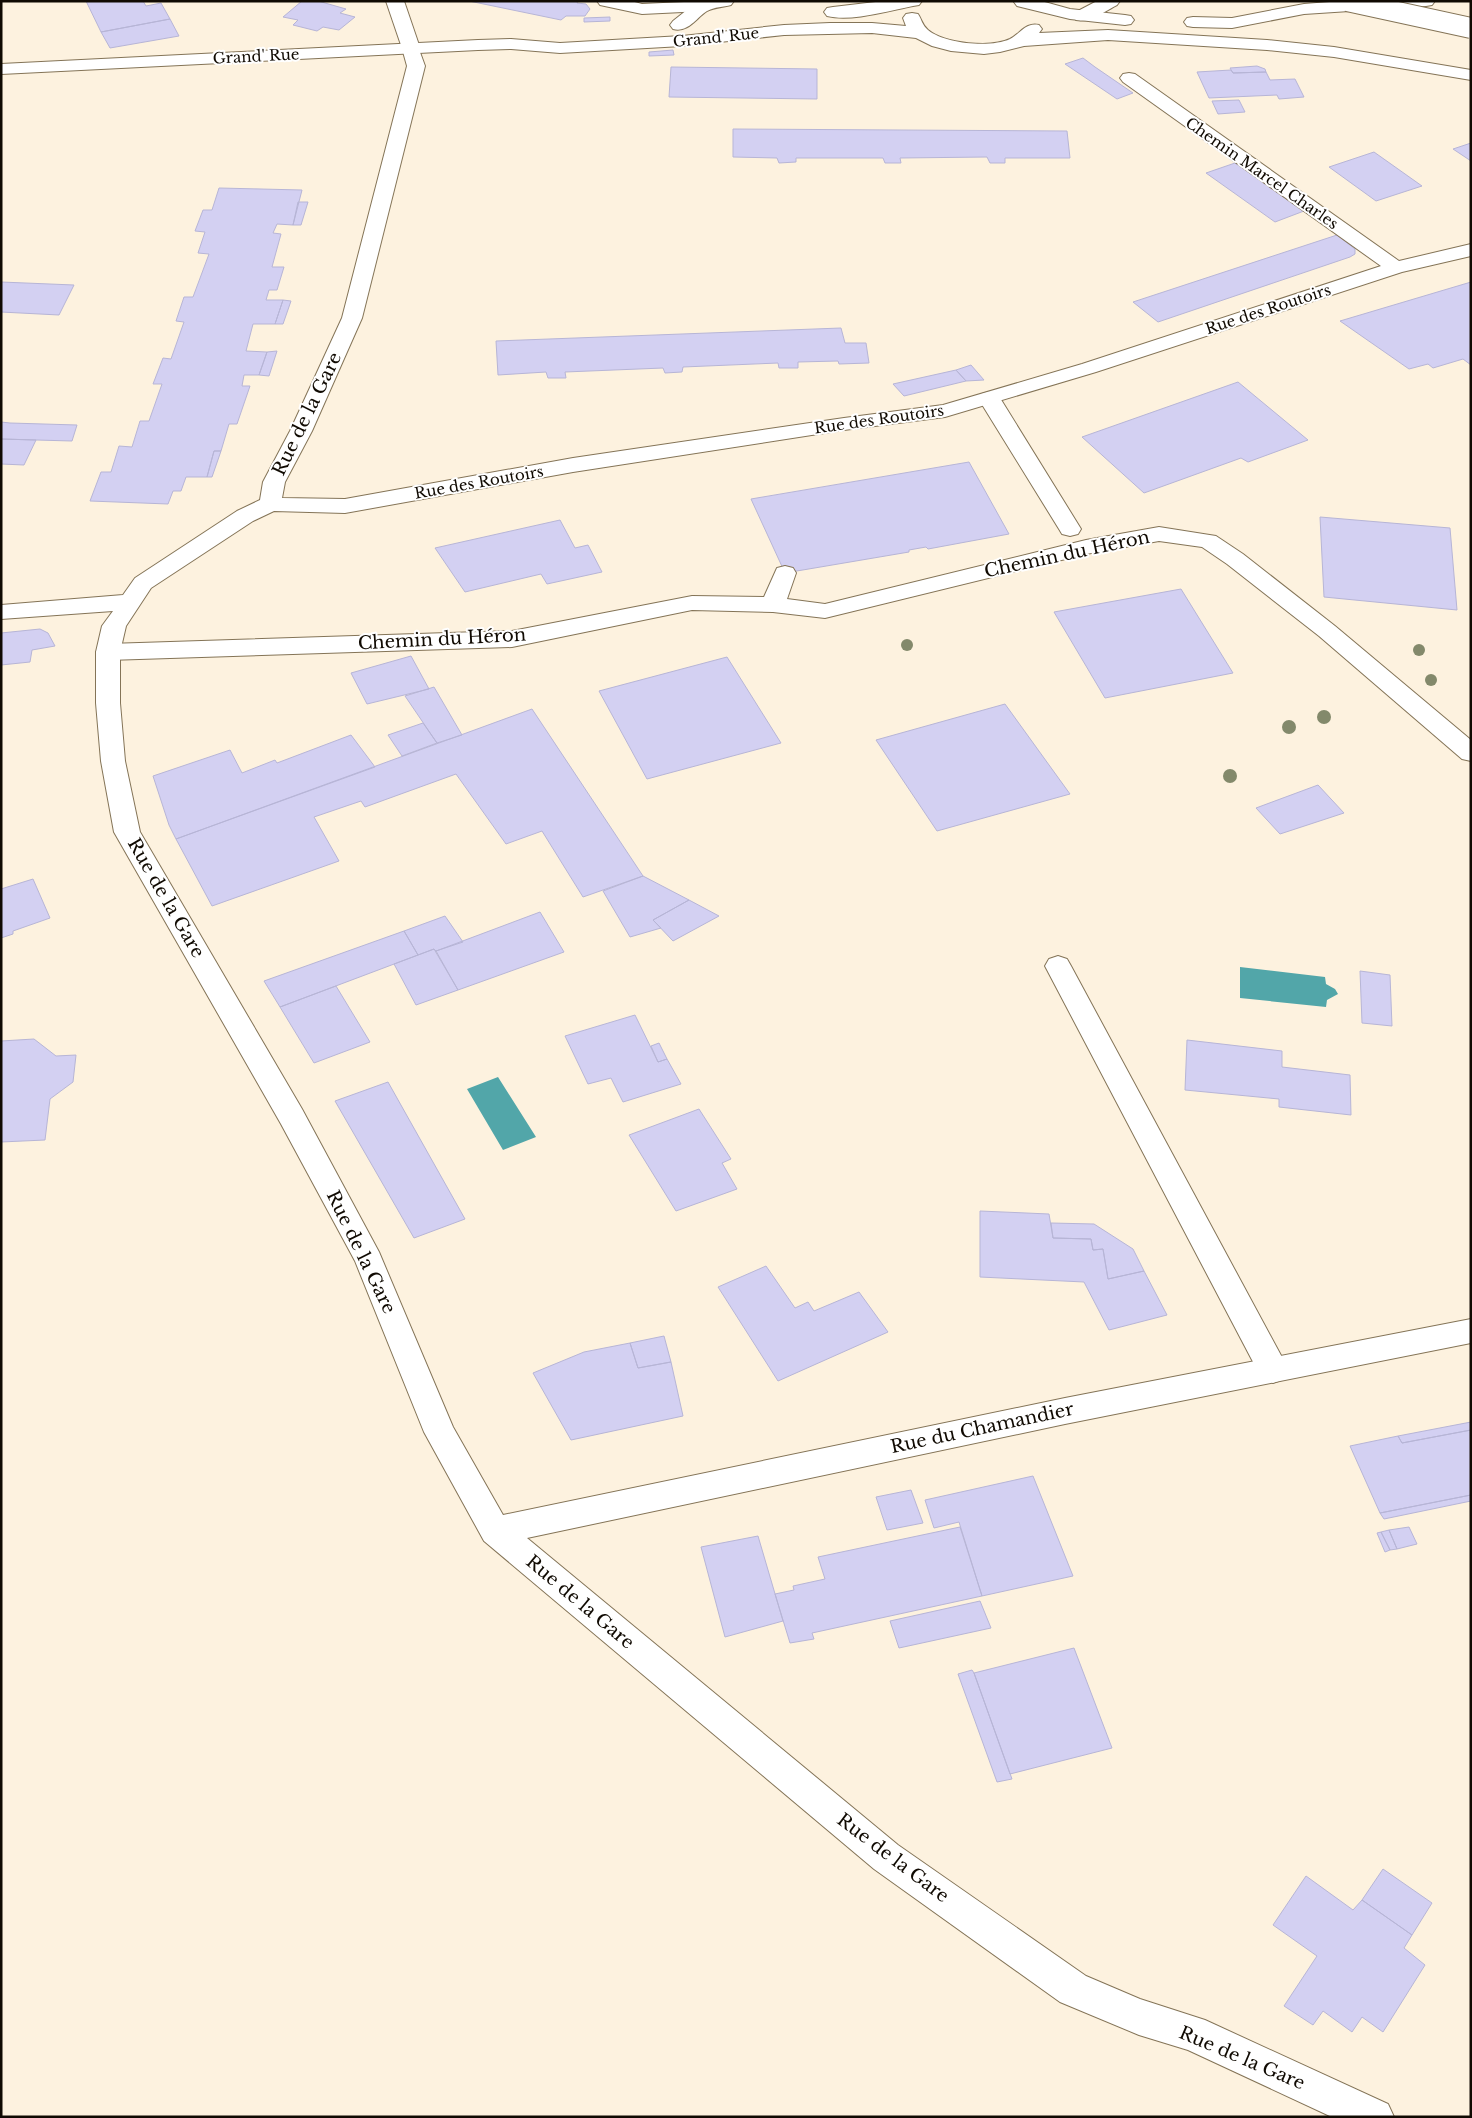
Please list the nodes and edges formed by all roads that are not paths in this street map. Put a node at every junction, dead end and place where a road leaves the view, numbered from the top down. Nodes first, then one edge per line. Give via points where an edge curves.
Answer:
1 (395, 1) edge
2 (606, 1) edge
3 (725, 1) edge
4 (914, 1) edge
5 (921, 1) edge
6 (1111, 1) edge
7 (1390, 1) edge
8 (1426, 1) edge
9 (1022, 2) edge
10 (1359, 3) edge
11 (703, 6) junction
12 (794, 13) dead end
13 (1082, 16) junction
14 (1471, 19) edge
15 (718, 20) dead end
16 (679, 25) junction
17 (1471, 28) edge
18 (920, 33) junction
19 (1018, 41) junction
20 (511, 44) junction
21 (411, 48) junction
22 (1334, 52) junction
23 (1, 69) edge
24 (1471, 76) edge
25 (1129, 78) dead end
26 (1471, 250) edge
27 (1396, 268) junction
28 (989, 398) junction
29 (270, 504) junction
30 (1070, 529) dead end
31 (785, 573) dead end
32 (129, 602) junction
33 (773, 605) junction
34 (1, 612) edge
35 (108, 652) junction
36 (1471, 753) edge
37 (1058, 966) dead end
38 (1471, 1331) edge
39 (1273, 1370) junction
40 (495, 1531) junction
41 (1375, 2117) edge

1 - 21 street, Rue de la Gare
2 - 11 street via 642,9
3 - 11 street
4 - 12 street via 866,10
5 - 18 street via 913,10 912,21
6 - 13 street
7 - 14 street
8 - 10 street
9 - 13 street
9 - 19 street via 1033,12 1036,22 1031,32
10 - 13 street via 1304,9 1232,23
10 - 17 street, bridge
10 - 22 street via 1324,12 1319,29
11 - 16 street
15 - 16 street, Grand' Rue
16 - 20 street, Grand' Rue via 559,31
18 - 19 street, Grand' Rue via 940,43 962,48 985,48
18 - 20 street, Grand' Rue via 830,28 601,46 560,48
19 - 22 street, Grand' Rue via 1055,36 1108,35 1267,44
20 - 21 street, Grand' Rue
21 - 23 street, Grand' Rue
21 - 29 street, Rue de la Gare via 415,75 352,318 274,482
22 - 24 street, Grand' Rue
25 - 27 street, Chemin Marcel Charles
26 - 27 street, Rue des Routoirs
27 - 28 street, Rue des Routoirs
28 - 29 street, Rue des Routoirs via 945,411 573,465 345,506
28 - 30 street, Chemin du Héron
29 - 32 street, Rue de la Gare via 245,516 143,583
31 - 33 street
32 - 34 street
32 - 35 street, Rue de la Gare via 114,626
33 - 35 street, Chemin du Héron via 692,602 512,639
33 - 36 street, Chemin du Héron via 825,611 1086,547 1159,534 1208,541 1327,631
35 - 40 street, Rue de la Gare via 113,761 127,832 292,1117 369,1260 440,1432
37 - 39 street
38 - 39 street, Rue du Chamandier
39 - 40 street, Rue du Chamandier via 1065,1410
40 - 41 street, Rue de la Gare via 886,1857 1073,1989 1139,2018 1192,2033

